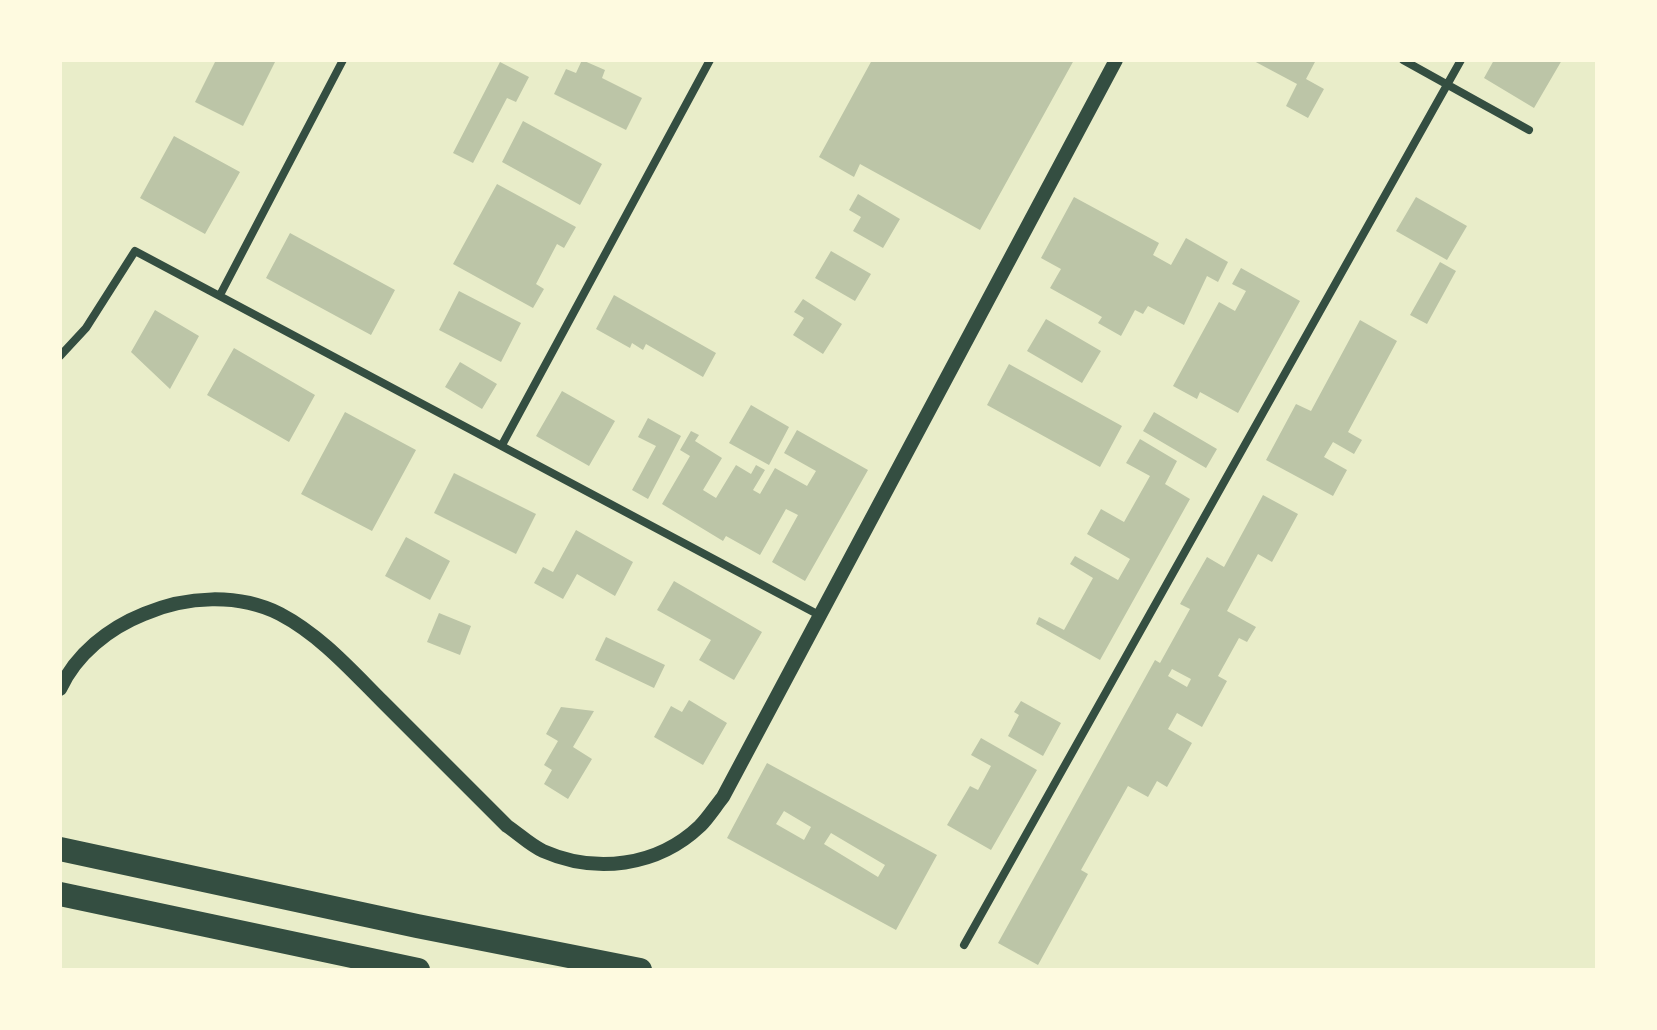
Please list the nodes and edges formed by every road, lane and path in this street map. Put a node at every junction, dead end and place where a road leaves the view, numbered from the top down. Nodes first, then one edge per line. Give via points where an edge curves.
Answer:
1 (343, 60) edge
2 (710, 60) edge
3 (1116, 60) edge
4 (1403, 60) edge
5 (1461, 60) edge
6 (1447, 84) junction
7 (1529, 130) dead end
8 (220, 295) junction
9 (60, 356) edge
10 (502, 445) junction
11 (819, 615) junction
12 (60, 689) edge
13 (60, 849) edge
14 (60, 894) edge
15 (964, 945) dead end
16 (418, 970) edge
17 (640, 970) edge

1 - 8 street
2 - 10 street
3 - 11 street
4 - 6 street
5 - 6 street
6 - 7 street
6 - 15 street
8 - 9 street via 135,251 86,328
8 - 10 street
10 - 11 street
11 - 12 street via 723,797 701,825 659,853 598,866 540,849 507,826 333,652 264,609 223,600 163,606 107,633
13 - 17 highway
14 - 16 highway

